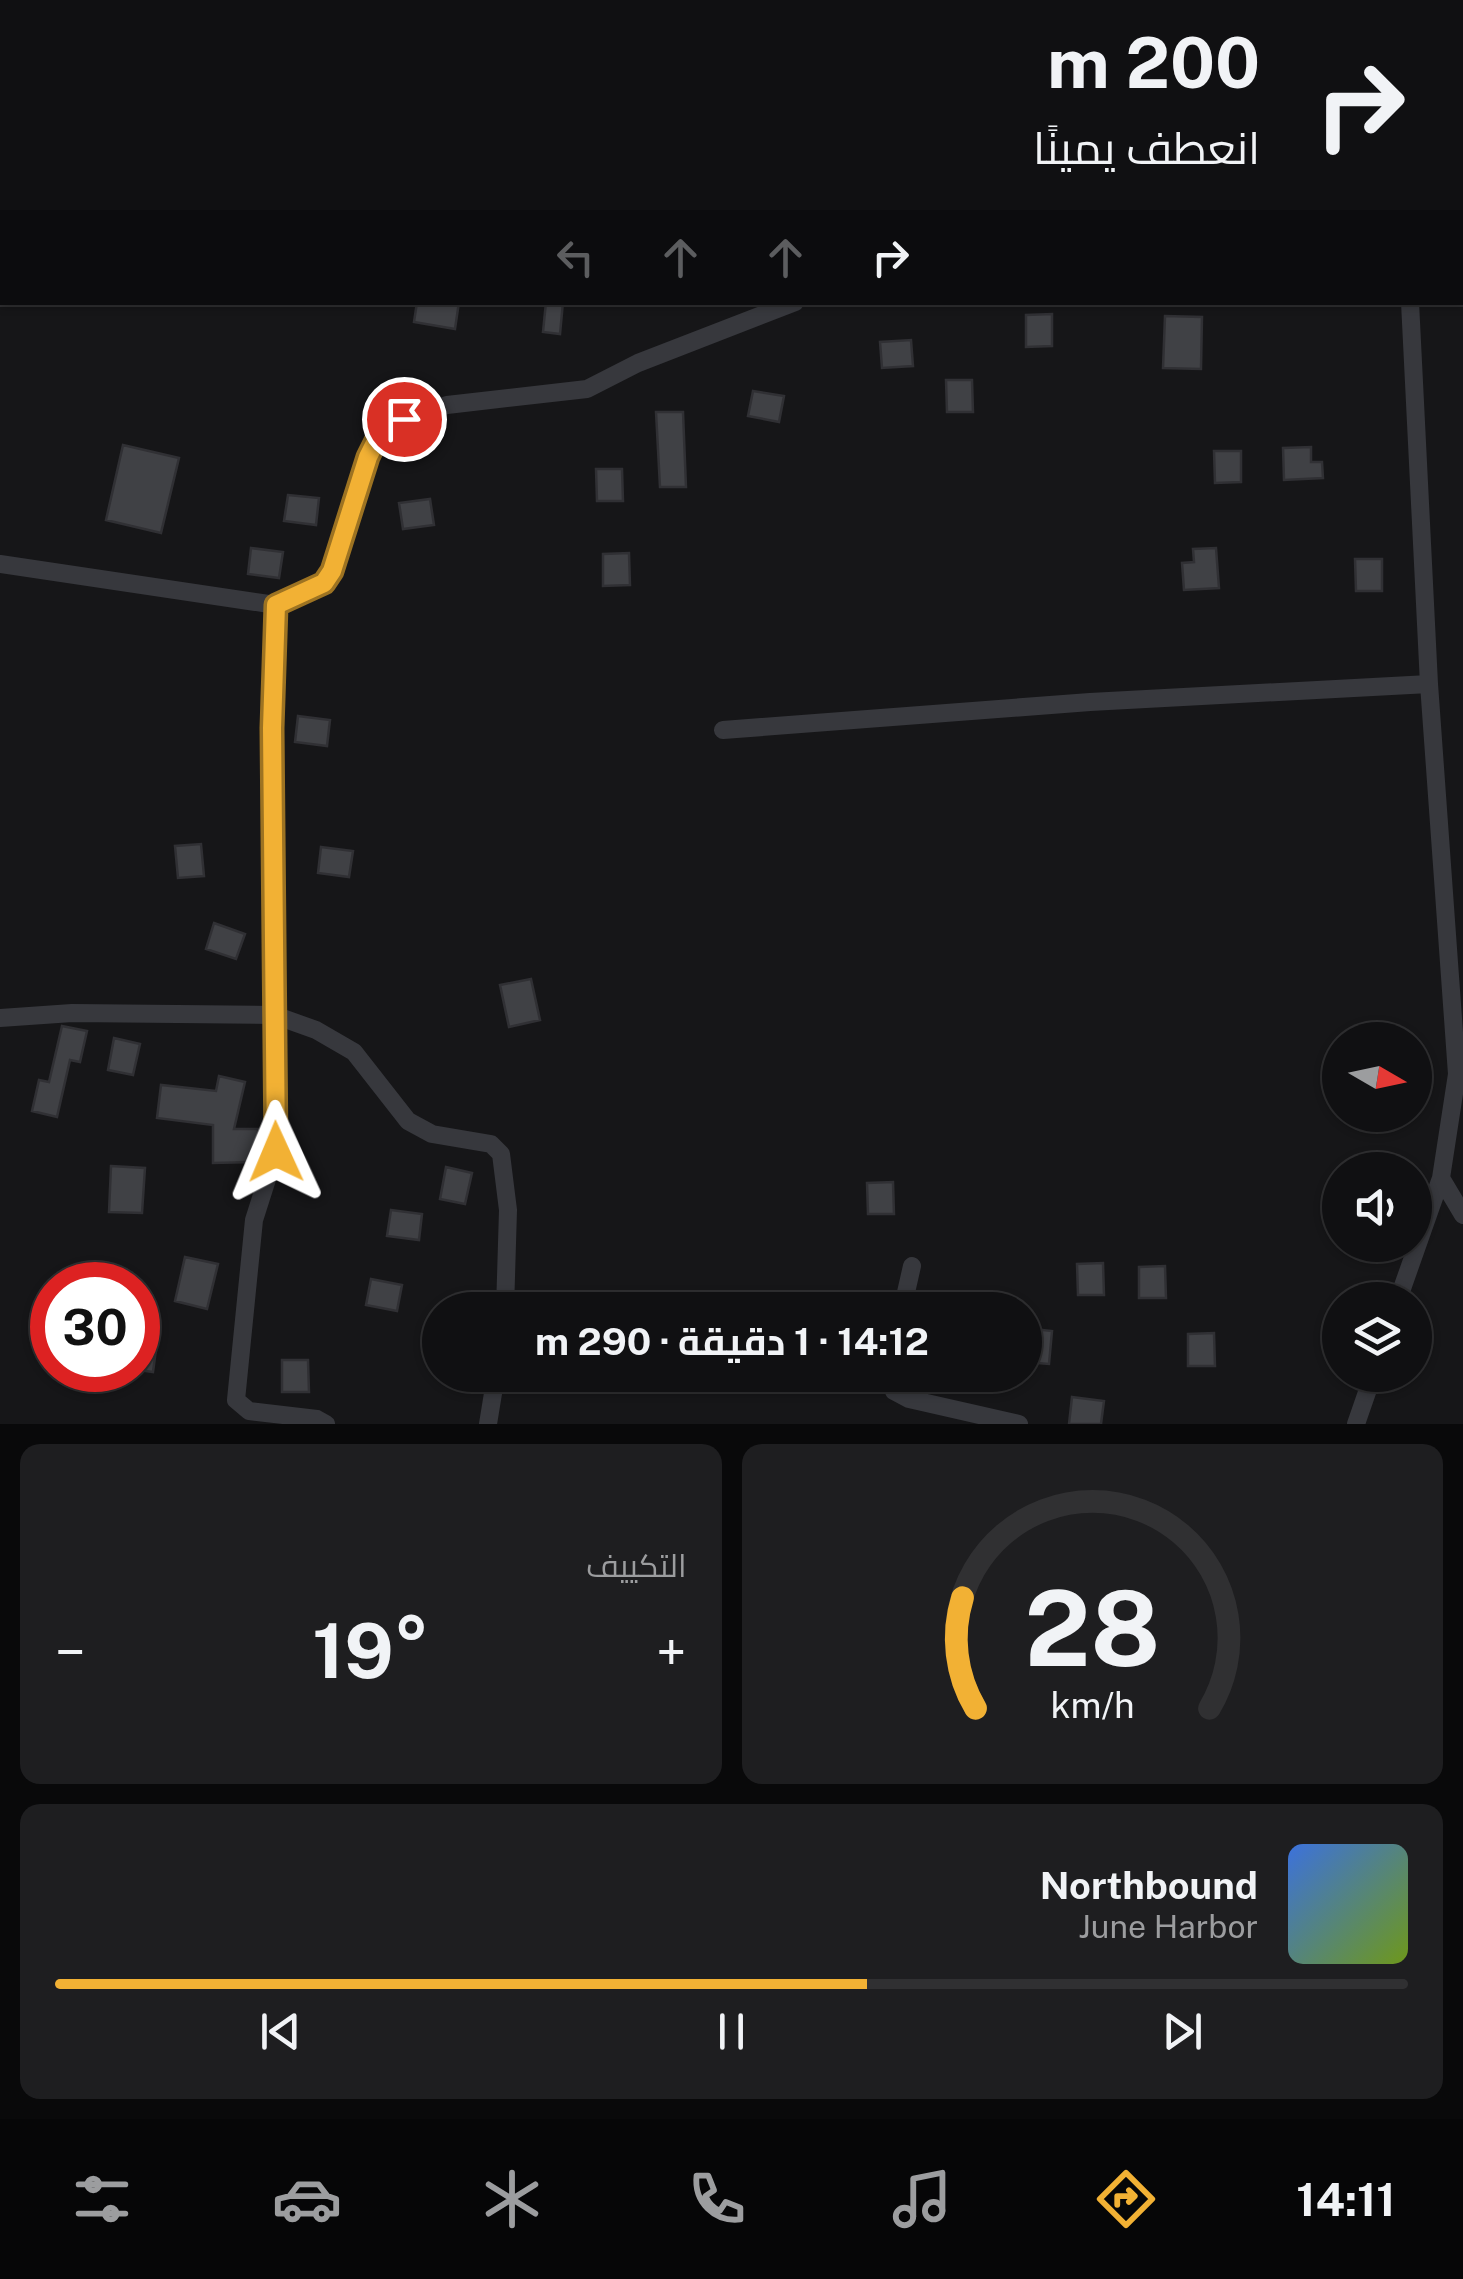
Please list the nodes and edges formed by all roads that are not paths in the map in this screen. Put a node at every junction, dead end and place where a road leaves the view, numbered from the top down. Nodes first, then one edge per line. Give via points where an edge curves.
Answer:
1 (788, 305) edge
2 (1410, 305) edge
3 (0, 564) edge
4 (276, 605) junction
5 (1429, 684) junction
6 (723, 730) dead end
7 (274, 1015) junction
8 (0, 1018) edge
9 (1442, 1178) junction
10 (1463, 1215) edge
11 (912, 1266) dead end
12 (1404, 1282) edge
13 (506, 1292) edge
14 (906, 1292) edge
15 (491, 1392) edge
16 (896, 1392) edge
17 (1367, 1392) edge
18 (482, 1423) edge
19 (326, 1424) edge
20 (1018, 1424) edge
21 (1356, 1424) edge

1 - 4 street via 587,389 447,406 404,419 378,437 368,457 324,583
2 - 5 street
3 - 4 street
4 - 7 street
5 - 6 street
5 - 9 street via 1456,1024 1454,1108
7 - 8 street
7 - 13 street via 354,1052 408,1121 432,1134 491,1144 501,1154
7 - 19 street via 276,1152 254,1220 236,1400 249,1411
9 - 10 street
9 - 12 street
11 - 14 street
15 - 18 street
16 - 20 street
17 - 21 street

